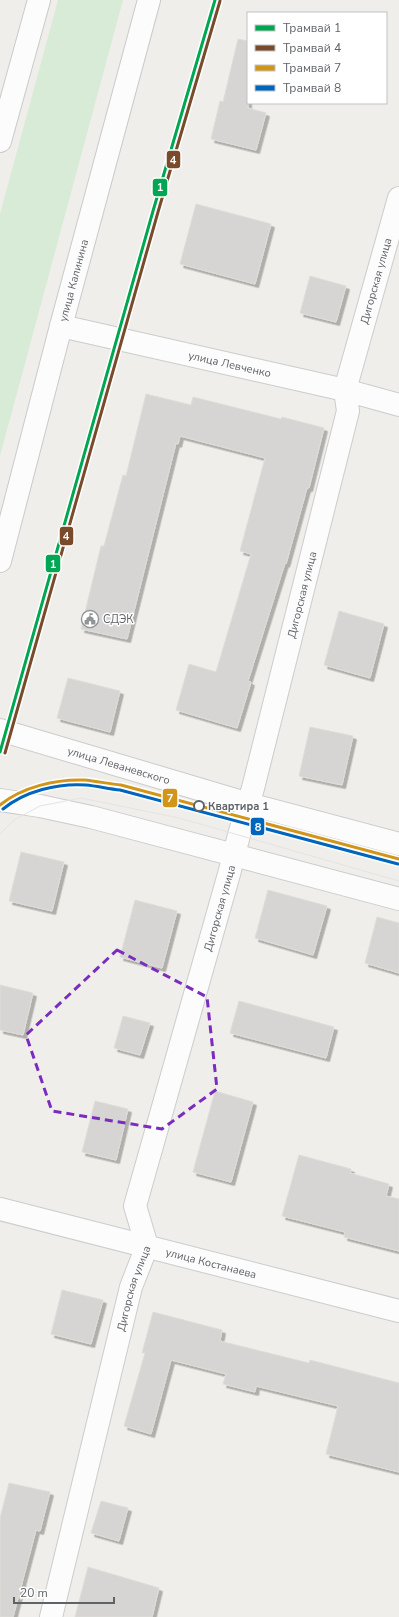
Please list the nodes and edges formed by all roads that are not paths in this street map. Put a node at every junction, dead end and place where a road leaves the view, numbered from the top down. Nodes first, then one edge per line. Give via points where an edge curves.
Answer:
1 (39, 0) edge
2 (148, 0) edge
3 (1, 132) edge
4 (399, 198) edge
5 (61, 326) junction
6 (345, 390) junction
7 (399, 404) edge
8 (0, 561) edge
9 (0, 730) edge
10 (0, 800) edge
11 (249, 804) junction
12 (399, 844) edge
13 (234, 854) junction
14 (399, 899) edge
15 (0, 1209) edge
16 (146, 1246) junction
17 (399, 1311) edge
18 (51, 1617) edge

1 - 3 street
2 - 5 street, улица Калинина
4 - 6 street, Дигорская улица
5 - 6 street, улица Левченко
5 - 8 street, улица Калинина
6 - 7 street, улица Левченко
6 - 11 street, Дигорская улица via 348,411
9 - 11 street, улица Леваневского
10 - 13 street via 91,817
11 - 12 street, улица Леваневского
11 - 13 street, Дигорская улица
13 - 14 street
13 - 16 street, Дигорская улица via 135,1206
15 - 16 street, улица Костанаева
16 - 17 street, улица Костанаева
16 - 18 street, Дигорская улица via 131,1288

